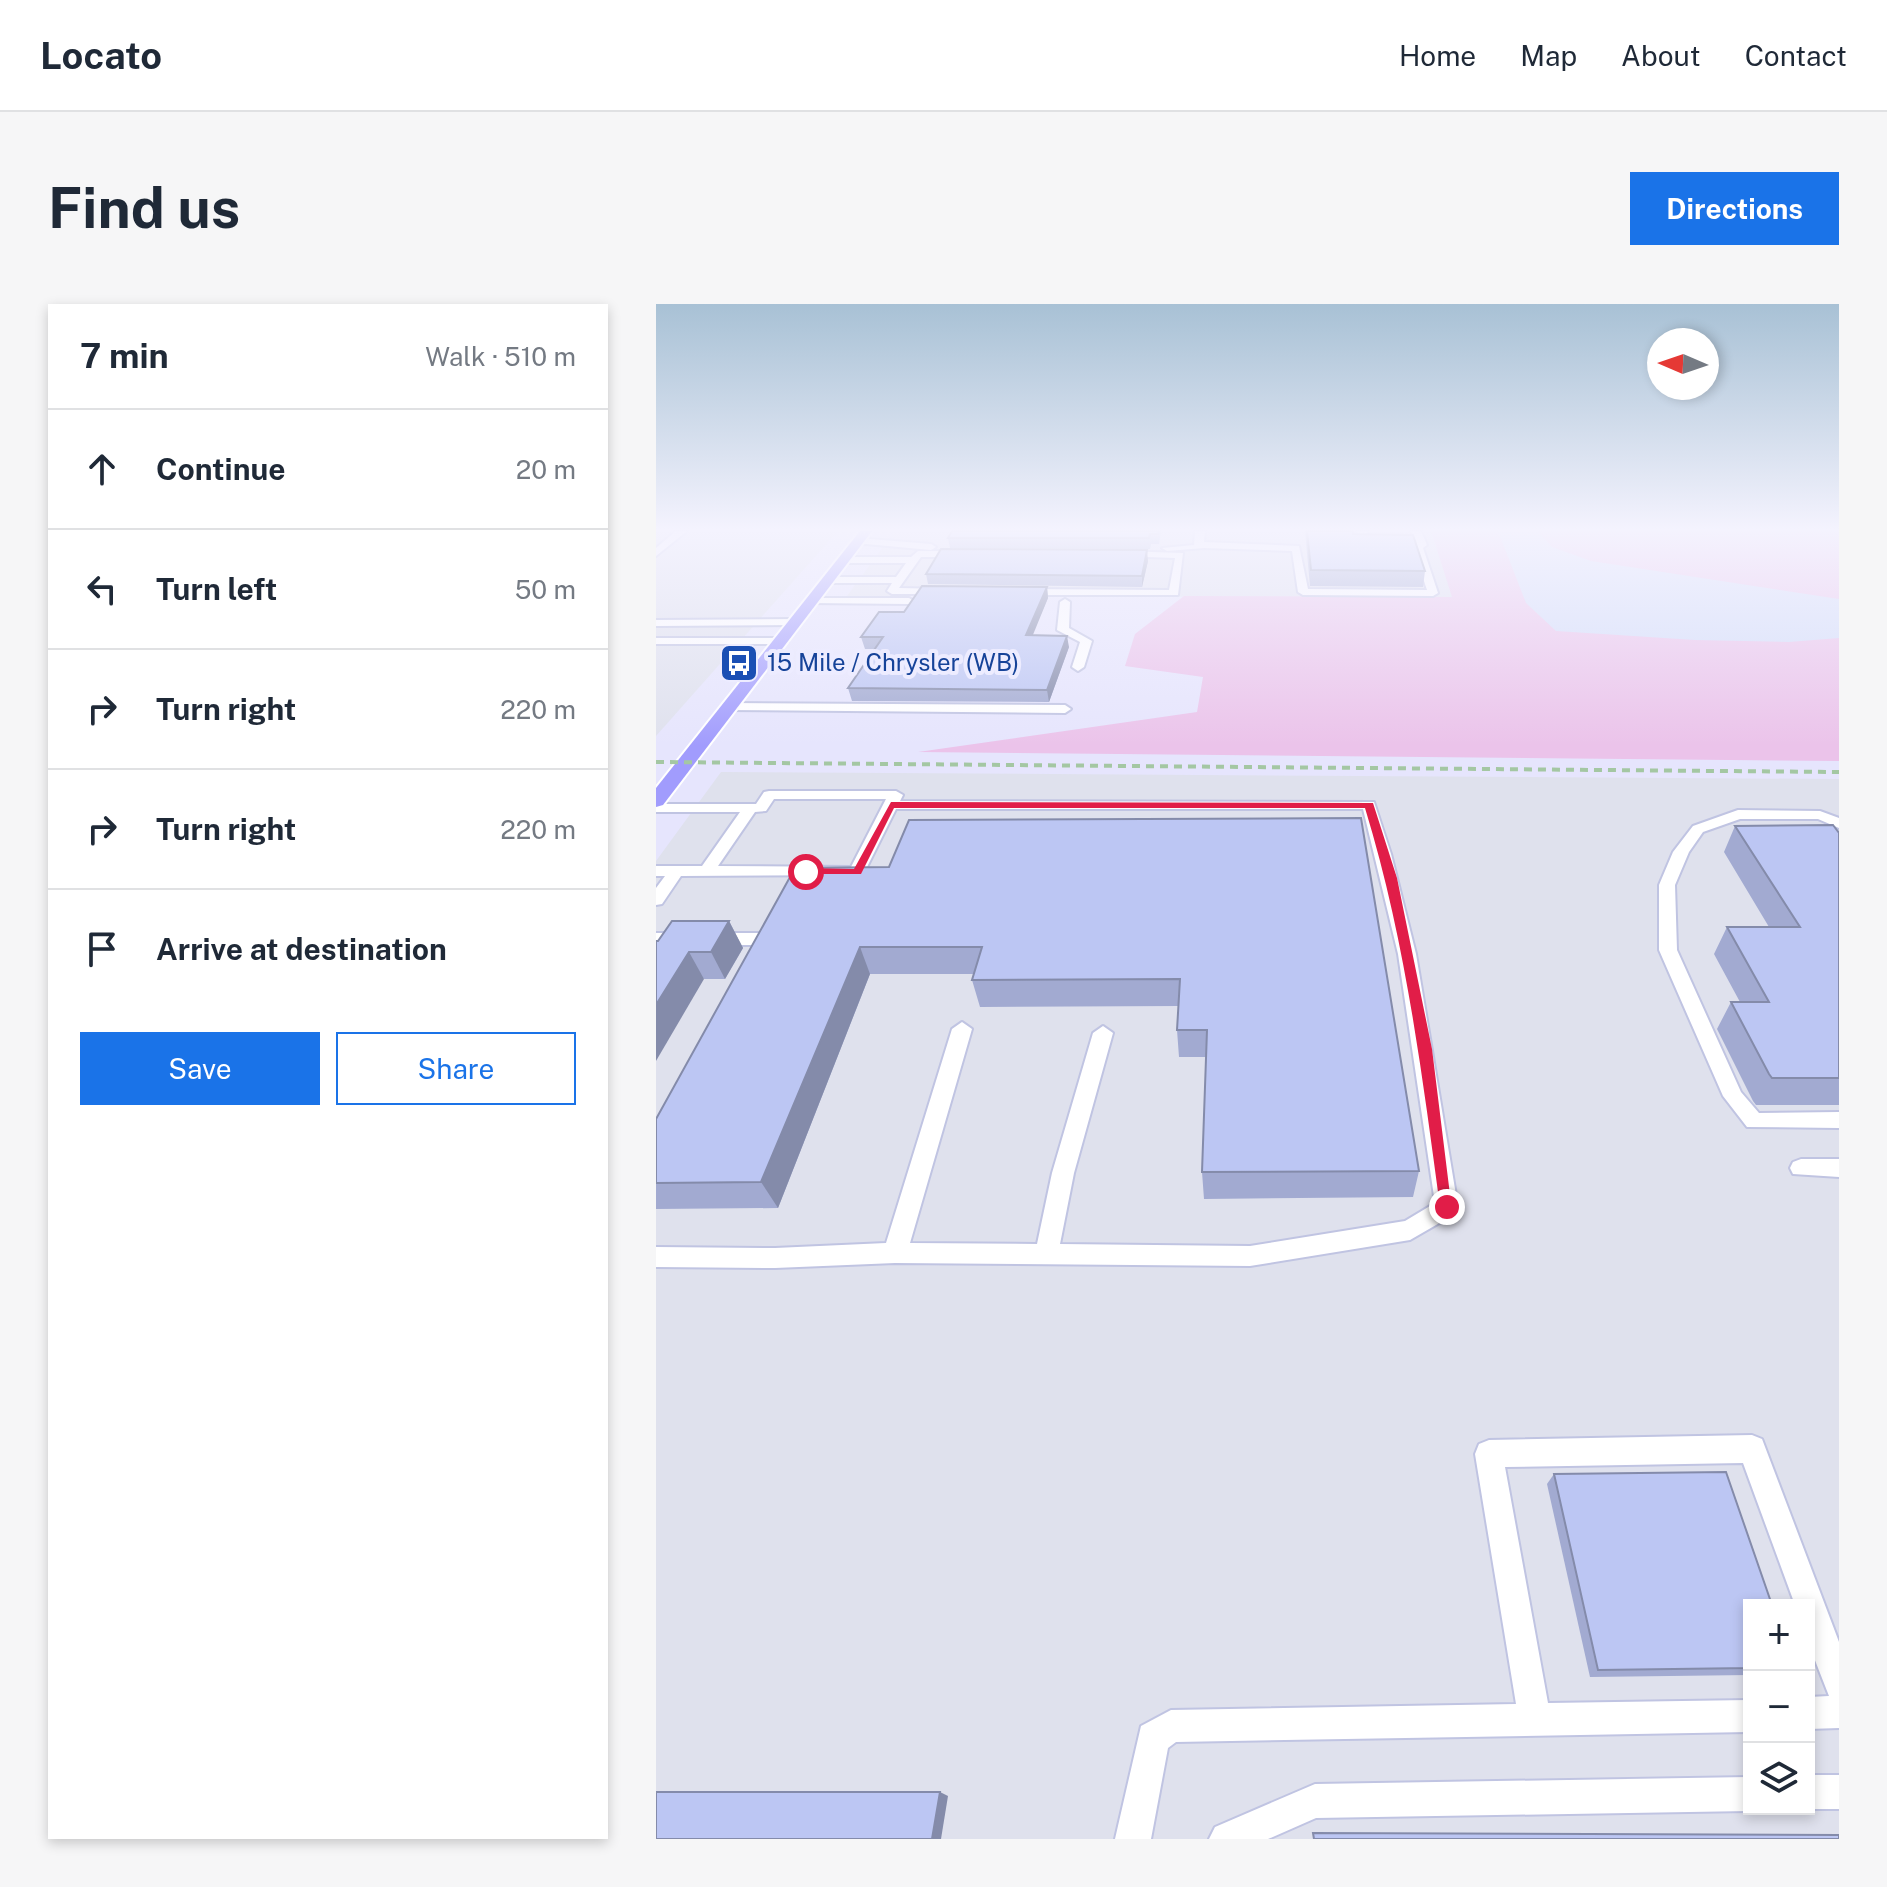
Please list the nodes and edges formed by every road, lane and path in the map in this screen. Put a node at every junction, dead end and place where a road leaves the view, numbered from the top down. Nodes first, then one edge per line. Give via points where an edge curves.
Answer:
1 (1065, 602) edge
2 (812, 603) edge
3 (796, 622) junction
4 (656, 623) edge
5 (739, 623) junction
6 (656, 641) edge
7 (723, 641) junction
8 (782, 641) junction
9 (1078, 667) dead end
10 (730, 707) junction
11 (1065, 709) dead end
12 (656, 801) edge
13 (891, 805) junction
14 (656, 808) edge
15 (751, 808) junction
16 (1839, 823) edge
17 (656, 871) edge
18 (676, 871) junction
19 (707, 871) junction
20 (806, 872) junction
21 (656, 900) edge
22 (656, 939) edge
23 (769, 939) junction
24 (755, 965) edge
25 (962, 1029) dead end
26 (1103, 1033) dead end
27 (1839, 1120) edge
28 (1801, 1168) dead end
29 (1839, 1168) edge
30 (895, 1253) junction
31 (1046, 1256) junction
32 (656, 1257) edge
33 (1839, 1684) edge
34 (1839, 1712) edge
35 (1815, 1713) edge
36 (1743, 1716) edge
37 (1535, 1720) junction
38 (1815, 1792) edge
39 (1839, 1792) edge
40 (1743, 1794) edge
41 (1133, 1839) edge
42 (1227, 1839) edge

1 - 9 lane via 1063,630 1086,641
2 - 3 main road
3 - 5 lane
3 - 8 main road
4 - 5 lane
5 - 7 lane
6 - 7 lane
7 - 8 lane
8 - 10 main road
10 - 11 lane
10 - 12 main road
13 - 15 lane via 896,795 769,795 761,808
13 - 20 lane via 857,872
13 - 31 lane via 1369,805 1392,878 1423,1034 1447,1207 1410,1230 1250,1256
14 - 15 lane
15 - 19 lane
16 - 27 lane via 1820,815 1738,814 1698,829 1667,885 1668,950 1733,1096 1754,1121
17 - 18 lane
18 - 19 lane
18 - 21 lane
19 - 20 lane
20 - 23 lane
22 - 23 lane
23 - 24 lane
25 - 30 lane
26 - 31 lane via 1063,1173
28 - 29 lane
30 - 31 lane
30 - 32 lane
33 - 37 lane via 1752,1449 1489,1454
34 - 35 lane
36 - 37 lane
37 - 41 lane via 1171,1726 1153,1738
38 - 39 lane
40 - 42 lane via 1315,1801

